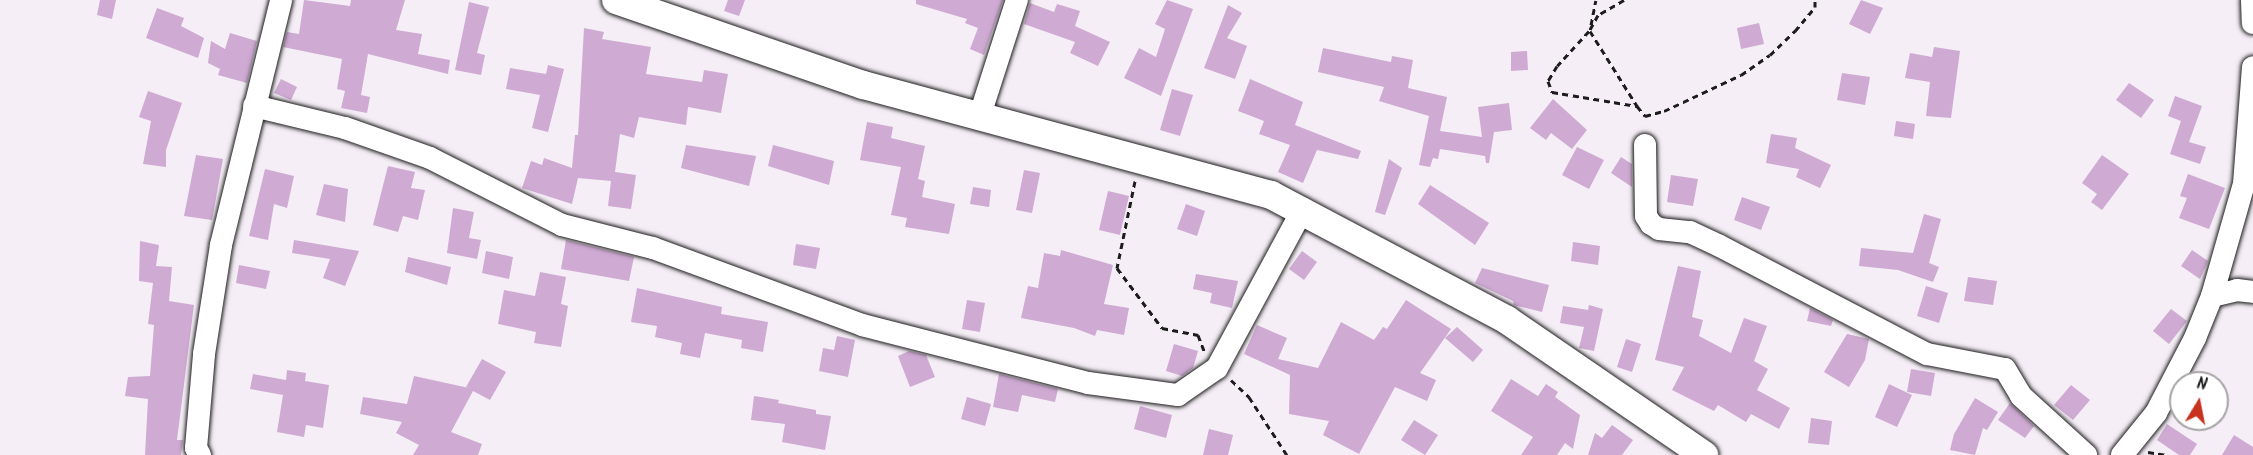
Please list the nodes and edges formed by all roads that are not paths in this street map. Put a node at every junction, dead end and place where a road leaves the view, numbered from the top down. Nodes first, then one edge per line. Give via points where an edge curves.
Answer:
1 (281, 0) edge
2 (616, 0) edge
3 (1017, 0) edge
4 (2252, 0) edge
5 (2253, 23) edge
6 (2253, 67) edge
7 (254, 106) junction
8 (980, 115) junction
9 (1645, 145) dead end
10 (1304, 209) junction
11 (2253, 292) edge
12 (2212, 296) junction
13 (200, 455) edge
14 (1704, 455) edge
15 (2086, 455) edge
16 (2122, 455) edge

1 - 7 street
2 - 8 main road via 863,85
3 - 8 street
4 - 5 street
6 - 12 street via 2244,184
7 - 10 street via 345,128 430,158 562,225 653,248 862,325 1088,383 1178,395 1217,368
7 - 13 street via 212,294 196,448
8 - 10 main road via 1271,195
9 - 15 street via 1646,216 1659,230 1690,231 1927,354 2005,369 2021,396
10 - 14 main road via 1507,320
11 - 12 street via 2237,290
12 - 16 street via 2156,413

